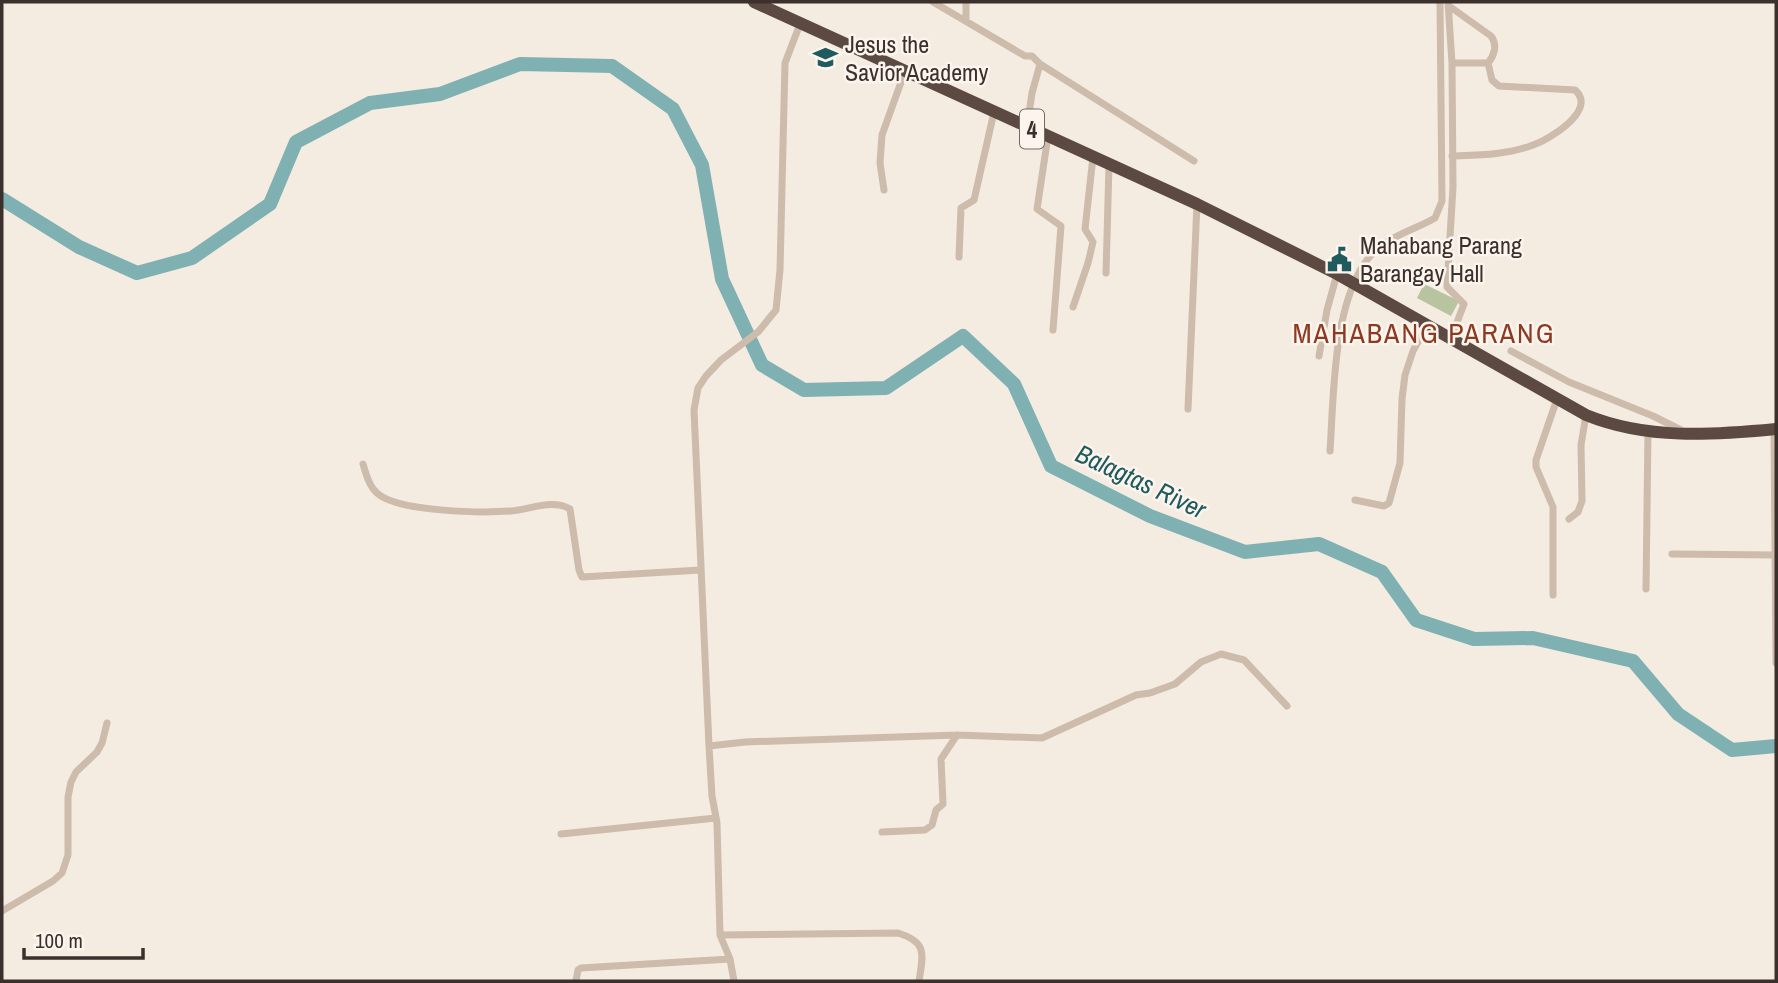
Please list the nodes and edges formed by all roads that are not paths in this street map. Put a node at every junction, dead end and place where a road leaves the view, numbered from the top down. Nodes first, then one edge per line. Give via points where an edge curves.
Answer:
1 (754, 2) edge
2 (966, 2) edge
3 (1440, 2) edge
4 (937, 3) edge
5 (1448, 4) edge
6 (966, 21) junction
7 (800, 24) junction
8 (1452, 63) junction
9 (1488, 63) junction
10 (1040, 64) junction
11 (905, 71) junction
12 (994, 111) junction
13 (1027, 127) junction
14 (1048, 136) junction
15 (1451, 156) junction
16 (1093, 157) junction
17 (1194, 161) dead end
18 (1109, 165) junction
19 (884, 190) dead end
20 (1197, 204) junction
21 (959, 257) dead end
22 (1106, 273) dead end
23 (1337, 274) junction
24 (1355, 284) junction
25 (1073, 307) dead end
26 (1427, 325) junction
27 (1053, 330) dead end
28 (1451, 338) junction
29 (1511, 351) dead end
30 (1319, 356) dead end
31 (1557, 399) junction
32 (1188, 409) dead end
33 (1586, 415) junction
34 (1775, 430) edge
35 (1648, 431) junction
36 (1690, 435) junction
37 (1330, 451) dead end
38 (363, 464) dead end
39 (1355, 500) dead end
40 (1569, 519) dead end
41 (1672, 554) dead end
42 (1775, 555) edge
43 (701, 570) junction
44 (1646, 589) dead end
45 (1552, 595) dead end
46 (1776, 663) edge
47 (1287, 706) dead end
48 (107, 723) dead end
49 (957, 735) junction
50 (709, 746) junction
51 (716, 818) junction
52 (882, 832) dead end
53 (561, 834) dead end
54 (2, 911) edge
55 (719, 936) junction
56 (730, 959) junction
57 (576, 981) edge
58 (734, 981) edge
59 (919, 981) edge

1 - 7 highway, 4
2 - 6 street
3 - 24 street via 1442,201 1435,218 1375,251
4 - 6 street
5 - 8 street
5 - 9 street via 1492,36 1493,57
6 - 10 street via 1025,56 1032,55
7 - 11 highway, 4
7 - 43 street via 785,63 776,310 758,332 721,359 698,388 694,410
8 - 9 street
8 - 15 street
9 - 15 street via 1494,85 1574,90 1581,96 1581,108 1534,145 1495,154
10 - 13 street
10 - 17 street
11 - 12 highway, 4
11 - 19 street via 882,135
12 - 13 highway, 4
12 - 21 street via 974,200 961,208
13 - 14 highway, 4
14 - 16 highway, 4
14 - 27 street via 1037,209 1061,226
15 - 28 street via 1447,288 1464,303
16 - 18 highway, 4
16 - 25 street via 1085,229 1093,242
18 - 20 highway, 4
18 - 22 street
20 - 23 highway, 4
20 - 32 street
23 - 24 highway, 4
23 - 30 street
24 - 26 highway, 4
24 - 37 street via 1346,302 1338,351
26 - 28 highway, 4
26 - 39 street via 1405,375 1400,463 1389,503
28 - 31 highway, 4
29 - 36 street
31 - 33 highway, 4
31 - 45 street via 1536,460 1553,506
33 - 35 highway, 4
33 - 40 street via 1581,445 1582,501
34 - 36 highway, 4
34 - 42 street
35 - 36 highway, 4
35 - 44 street
38 - 43 street via 377,494 394,503 455,511 566,506 582,577
41 - 42 street
42 - 46 street
43 - 50 street
47 - 49 street via 1244,660 1221,654 1201,662 1175,684 1136,695 1042,738
48 - 54 street via 97,752 71,782 68,855 62,873
49 - 50 street
49 - 52 street via 942,759 943,804 932,825 925,831
50 - 51 street
51 - 53 street
51 - 55 street
55 - 56 street
55 - 59 street via 898,933 921,945
56 - 57 street via 581,968
56 - 58 street

